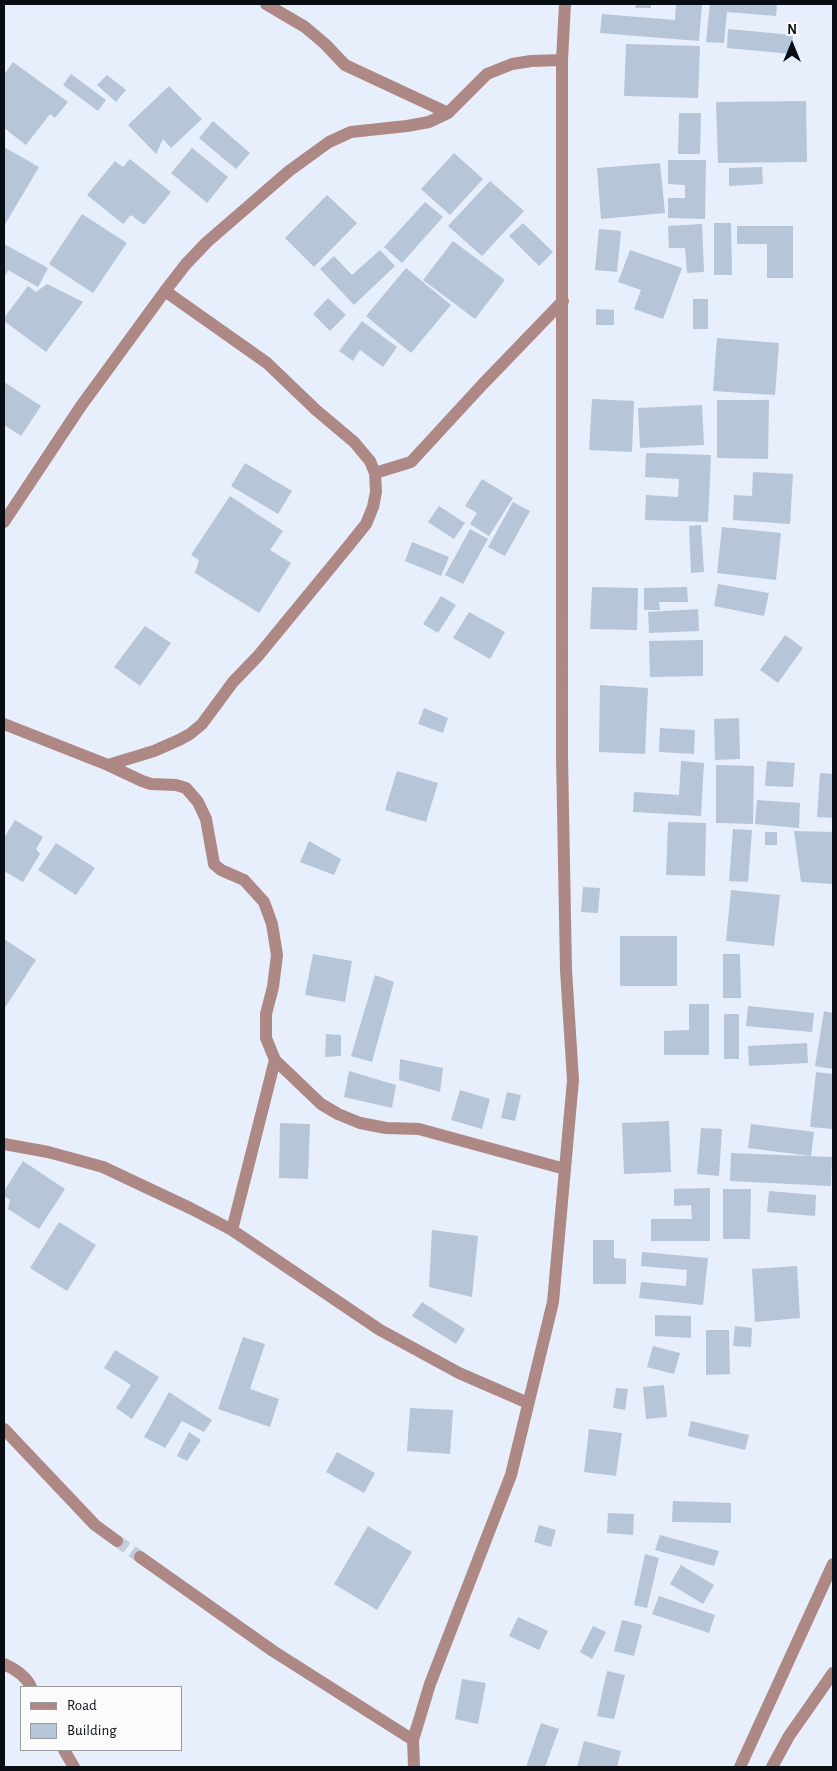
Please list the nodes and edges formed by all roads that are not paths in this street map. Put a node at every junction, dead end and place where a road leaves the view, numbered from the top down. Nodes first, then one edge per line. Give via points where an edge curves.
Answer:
1 (266, 4) edge
2 (564, 4) edge
3 (562, 60) junction
4 (448, 113) junction
5 (164, 291) junction
6 (563, 300) junction
7 (375, 473) junction
8 (4, 522) edge
9 (4, 724) edge
10 (108, 765) junction
11 (275, 1060) junction
12 (4, 1144) edge
13 (565, 1169) junction
14 (232, 1230) junction
15 (528, 1403) junction
16 (4, 1429) edge
17 (117, 1541) tunnel mouth
18 (140, 1557) tunnel mouth
19 (833, 1564) edge
20 (4, 1664) edge
21 (833, 1672) edge
22 (31, 1686) edge
23 (413, 1740) junction
24 (65, 1751) edge
25 (74, 1767) edge
26 (414, 1767) edge
27 (740, 1767) edge
28 (772, 1767) edge

1 - 4 street via 305,27 345,65
2 - 3 street
3 - 4 street via 512,64 487,74
3 - 6 street
4 - 5 street via 429,122 351,132 329,142 289,171 207,242
5 - 7 street via 267,363 354,442 370,461
5 - 8 street via 81,406
6 - 7 street via 411,462
6 - 13 street via 562,756 566,970 573,1080
7 - 10 street via 376,492 366,524 258,656 232,682 202,724 179,740
9 - 10 street
10 - 11 street via 151,784 186,788 206,819 214,864 244,880 264,902 272,924 277,955 265,1024 266,1038
11 - 13 street via 321,1104 360,1123 419,1129
11 - 14 street
12 - 14 street via 103,1167
13 - 15 street via 553,1302
14 - 15 street via 380,1330 459,1373
15 - 23 street via 511,1475 430,1684
16 - 17 street via 95,1526
18 - 23 street via 273,1651
19 - 27 street
20 - 22 street
21 - 28 street
23 - 26 street
24 - 25 street

